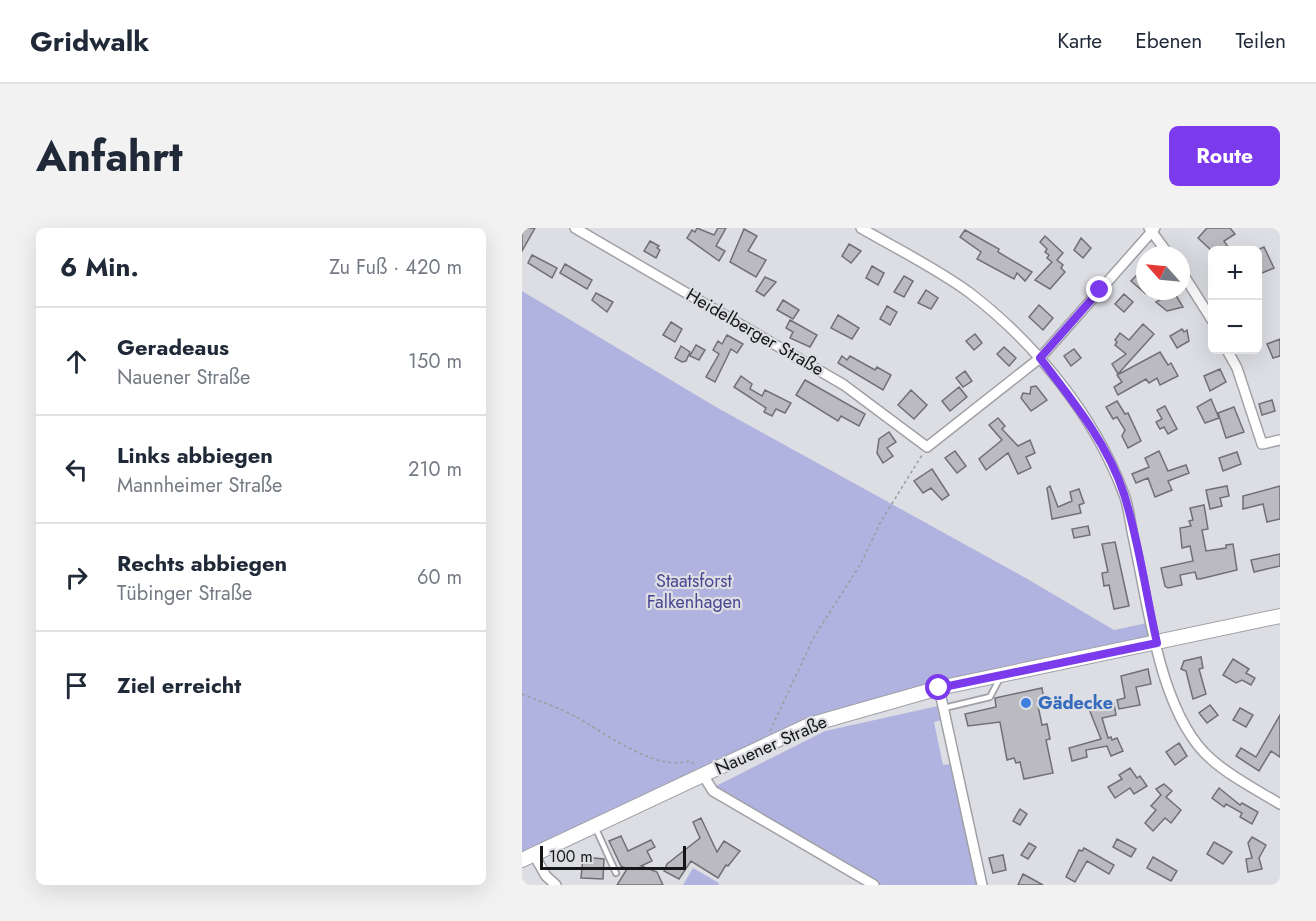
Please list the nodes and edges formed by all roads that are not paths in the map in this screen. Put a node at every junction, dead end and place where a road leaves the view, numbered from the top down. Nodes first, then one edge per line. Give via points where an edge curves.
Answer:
1 (575, 228) edge
2 (861, 228) edge
3 (1152, 229) edge
4 (1163, 246) edge
5 (1190, 285) edge
6 (1208, 314) edge
7 (1229, 354) edge
8 (1040, 358) junction
9 (1280, 440) edge
10 (1280, 616) edge
11 (1157, 643) junction
12 (1002, 675) junction
13 (939, 688) junction
14 (944, 708) junction
15 (705, 774) junction
16 (1280, 804) edge
17 (595, 826) junction
18 (528, 857) edge
19 (616, 873) dead end
20 (556, 885) edge
21 (874, 885) edge
22 (982, 885) edge

1 - 8 street, Heidelberger Straße via 844,385 927,447
2 - 8 street via 971,294
3 - 4 street
3 - 8 street
5 - 6 street
7 - 9 street via 1262,444
8 - 11 street via 1103,448 1124,494
10 - 11 main road, Nauener Straße
11 - 12 main road, Nauener Straße
11 - 16 street via 1181,722 1211,759
12 - 13 main road, Nauener Straße
12 - 14 lane via 990,697
13 - 14 street
13 - 15 main road, Nauener Straße via 835,716
14 - 22 street
15 - 17 main road, Nauener Straße
15 - 21 street via 712,791
17 - 18 main road, Nauener Straße
17 - 19 lane
18 - 20 street

